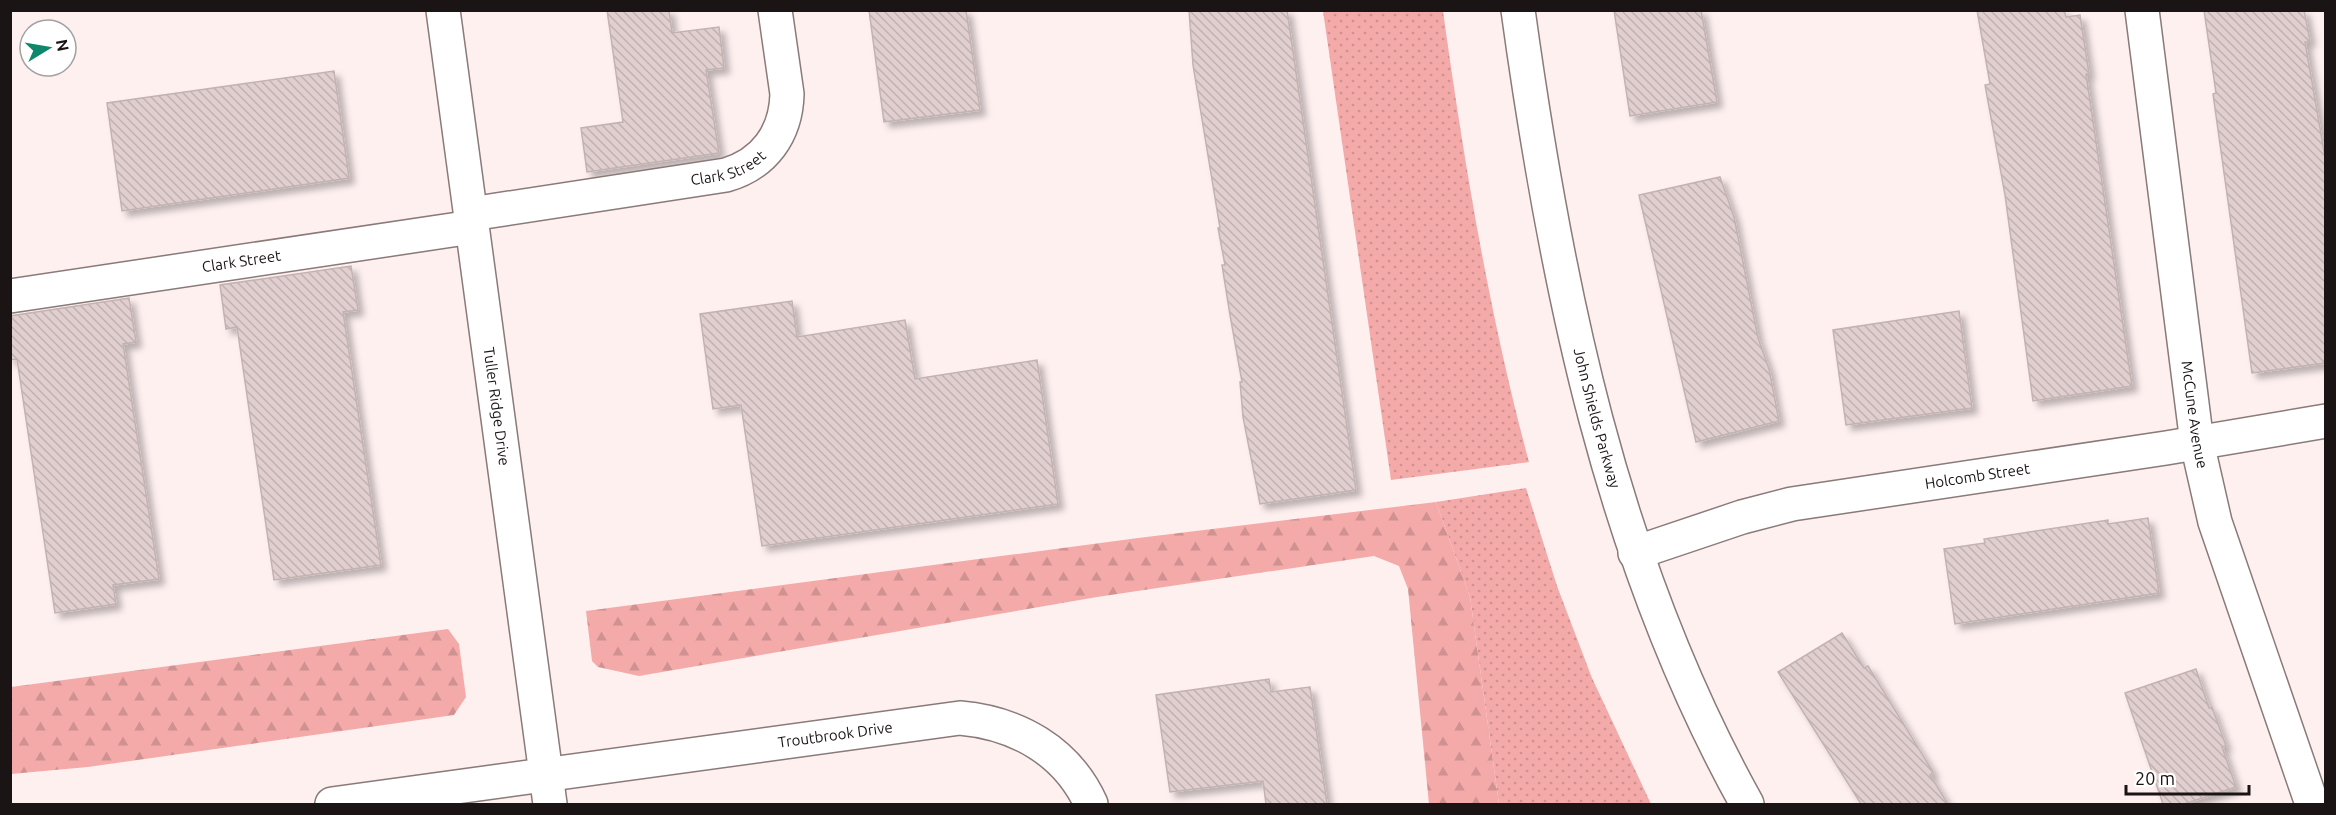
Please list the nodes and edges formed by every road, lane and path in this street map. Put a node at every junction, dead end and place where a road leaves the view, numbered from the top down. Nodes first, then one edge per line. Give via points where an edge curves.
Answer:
1 (443, 10) edge
2 (775, 10) edge
3 (1518, 10) edge
4 (2142, 10) edge
5 (472, 221) junction
6 (10, 296) edge
7 (2325, 421) edge
8 (2197, 443) junction
9 (1635, 553) junction
10 (548, 789) edge
11 (333, 804) edge
12 (1091, 804) edge
13 (1747, 804) edge
14 (2312, 804) edge

1 - 5 street, Tuller Ridge Drive
2 - 5 street, Clark Street via 787,107 775,141 753,162 726,174
3 - 9 street, John Shields Parkway via 1562,280 1581,365
4 - 8 street, McCune Avenue
5 - 6 street, Clark Street
5 - 10 street, Tuller Ridge Drive
7 - 8 street, Holcomb Street
8 - 9 street, Holcomb Street via 1792,504
8 - 14 street, McCune Avenue via 2215,522
9 - 13 street, John Shields Parkway via 1681,670
10 - 11 street, Troutbrook Drive
10 - 12 street, Troutbrook Drive via 960,718 1009,727 1044,746 1071,770

